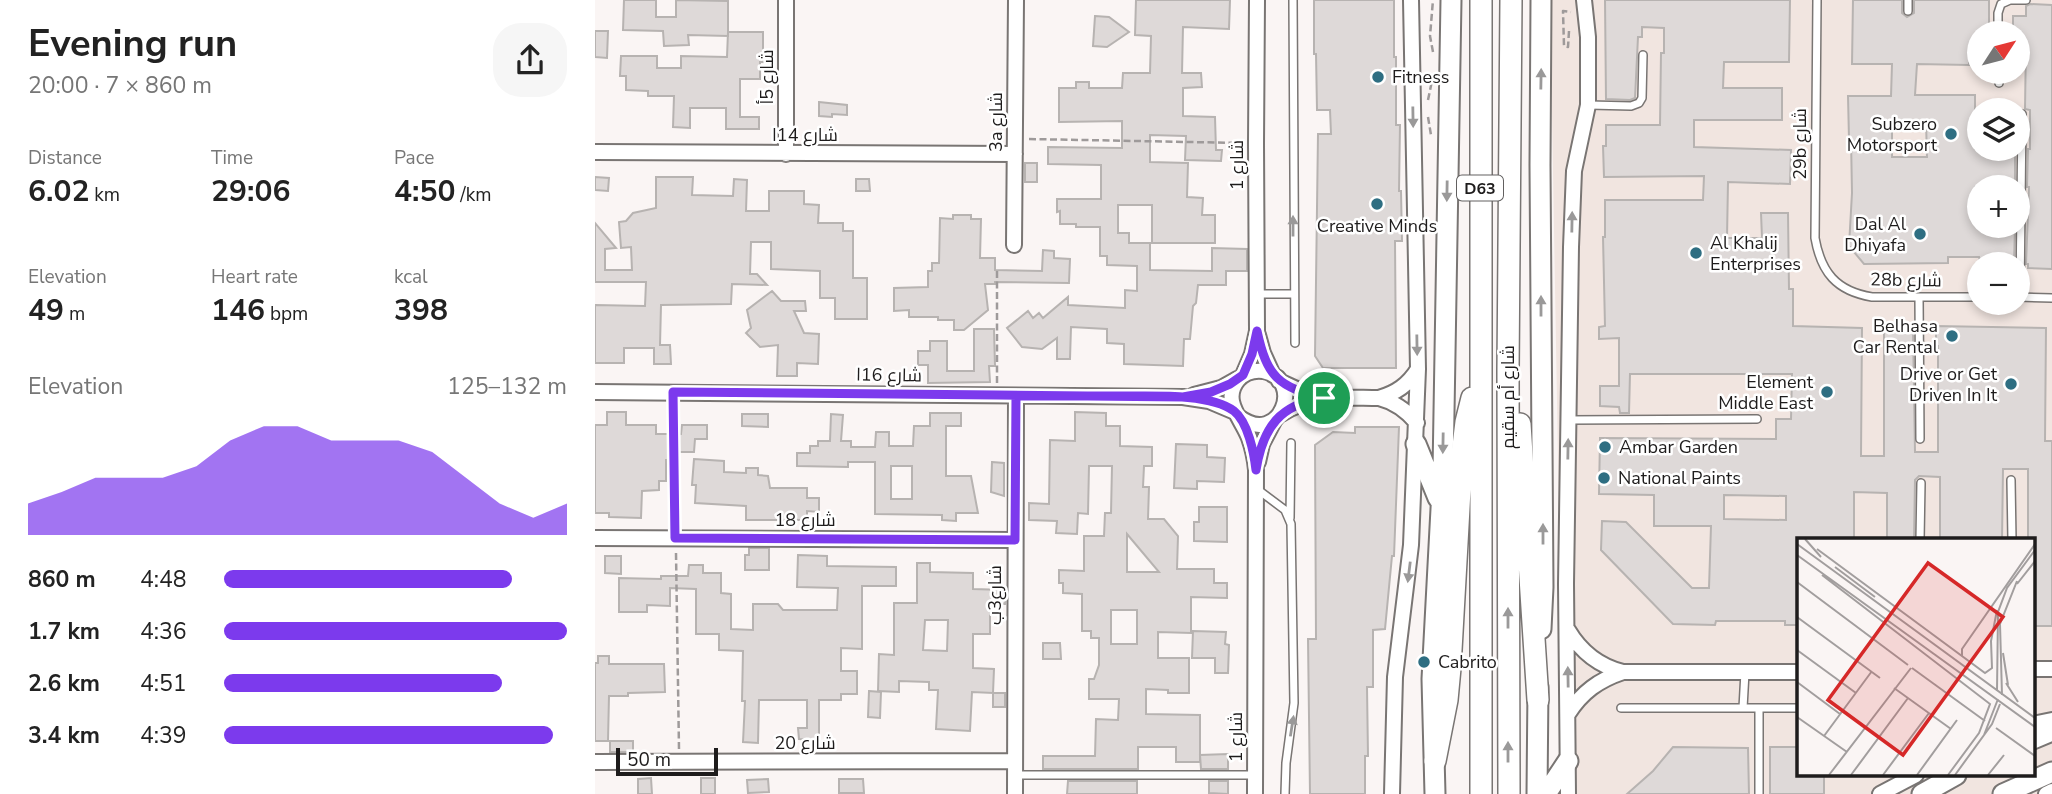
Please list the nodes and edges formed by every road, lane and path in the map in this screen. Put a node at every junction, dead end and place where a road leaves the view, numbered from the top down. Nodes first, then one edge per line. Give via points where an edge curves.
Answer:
1 (786, 0) edge
2 (1016, 0) edge
3 (1257, 0) edge
4 (1293, 0) edge
5 (1411, 0) edge
6 (1451, 0) edge
7 (1481, 0) edge
8 (1511, 0) edge
9 (1541, 0) edge
10 (1817, 0) edge
11 (1908, 0) edge
12 (2026, 0) edge
13 (1585, 6) edge
14 (1908, 11) dead end
15 (1998, 21) edge
16 (1569, 31) dead end
17 (1643, 55) dead end
18 (1588, 105) junction
19 (1015, 139) junction
20 (1256, 143) junction
21 (595, 152) edge
22 (786, 154) junction
23 (1015, 154) junction
24 (2021, 161) edge
25 (1014, 245) dead end
26 (2020, 252) edge
27 (997, 271) dead end
28 (1836, 282) joint
29 (1256, 294) junction
30 (1293, 294) junction
31 (1919, 297) junction
32 (1967, 297) edge
33 (2030, 297) edge
34 (2052, 298) edge
35 (1257, 331) junction
36 (1295, 343) dead end
37 (1417, 369) junction
38 (1508, 371) junction
39 (1241, 377) junction
40 (1480, 377) junction
41 (1276, 378) junction
42 (595, 392) edge
43 (673, 392) junction
44 (997, 395) junction
45 (1016, 396) junction
46 (1183, 397) junction
47 (1324, 398) junction
48 (1378, 398) junction
49 (1237, 415) junction
50 (1277, 418) junction
51 (1757, 419) dead end
52 (1569, 420) junction
53 (1417, 423) junction
54 (1920, 439) dead end
55 (1291, 443) dead end
56 (1416, 444) junction
57 (1256, 470) junction
58 (2011, 480) dead end
59 (1921, 483) dead end
60 (1257, 489) junction
61 (1441, 506) junction
62 (1290, 518) junction
63 (595, 538) edge
64 (675, 538) junction
65 (1920, 538) edge
66 (2013, 538) edge
67 (1015, 540) junction
68 (1567, 629) junction
69 (1745, 672) junction
70 (1797, 672) edge
71 (1623, 673) junction
72 (1538, 700) junction
73 (1621, 708) dead end
74 (1743, 708) junction
75 (1759, 708) junction
76 (1797, 708) edge
77 (1568, 714) junction
78 (2052, 731) edge
79 (2035, 738) edge
80 (1435, 761) junction
81 (1568, 761) junction
82 (595, 762) edge
83 (680, 763) junction
84 (1015, 768) junction
85 (2052, 772) edge
86 (1255, 775) junction
87 (1914, 776) edge
88 (1954, 776) edge
89 (2052, 791) edge
90 (1015, 794) edge
91 (1255, 794) edge
92 (1285, 794) edge
93 (1392, 794) edge
94 (1436, 794) edge
95 (1481, 794) edge
96 (1509, 794) edge
97 (1537, 794) edge
98 (1546, 794) edge
99 (1568, 794) edge
100 (1759, 794) edge
101 (1880, 794) edge
102 (1922, 794) edge
103 (2003, 794) edge
104 (2046, 794) edge

1 - 22 street, شارع 5أ
2 - 19 street, 3a شارع
3 - 20 street, شارع 1
30 -> 4 lane
5 -> 37 street
6 -> 61 main road
7 - 40 main road, شارع أم سقيم / D63
8 - 38 main road, شارع أم سقيم / D63
72 -> 9 main road via 1543,587
10 - 28 lane, 29b شارع via 1815,238 1825,270
11 - 14 lane
12 - 15 lane via 2001,4
13 - 16 path via 1563,11 1564,46 1568,47
13 - 18 street
17 - 18 lane via 1639,103
52 -> 18 street via 1573,190
19 - 20 path
19 - 23 street, 3a شارع
20 - 29 street, شارع 1
21 - 22 street, شارع 14ا
22 - 23 street, شارع 14ا
23 - 25 street, 3a شارع
24 - 26 lane
27 - 44 path
28 - 31 lane, 28b شارع via 1861,295
29 - 30 lane
29 - 35 street, شارع 1
30 - 36 lane
31 - 32 lane, 28b شارع
31 - 54 lane
33 - 34 lane
35 - 39 street, شارع 1
35 - 41 street, شارع 1
37 - 48 street via 1404,386
37 - 53 street
38 - 72 main road via 1522,435
96 -> 38 main road, شارع أم سقيم / D63
39 - 41 street via 1258,371
39 - 46 street, شارع 16ا via 1211,392
39 - 49 street via 1231,394
40 - 80 main road via 1463,438 1450,668
40 - 95 main road, شارع أم سقيم / D63
41 - 47 street
41 - 50 street via 1286,397
42 - 43 street, شارع 16ا
43 - 44 street, شارع 16ا
43 - 64 path
44 - 45 street, شارع 16ا
45 - 46 street, شارع 16ا
45 - 67 street, شارع3ب
46 - 49 street, شارع 16ا via 1218,404
47 - 48 street
47 - 50 street via 1297,405
48 - 53 street via 1396,404
49 - 50 street via 1260,426
49 - 57 street, شارع 1 via 1251,443
50 - 57 street, شارع 1 via 1262,444
51 - 52 lane
68 -> 52 street
53 - 56 street
55 - 62 lane
56 - 61 main road
56 -> 93 street via 1411,556 1395,677
57 - 60 street, شارع 1
58 - 66 lane
59 - 65 lane
60 - 62 lane
60 - 86 street, شارع 1
61 - 80 main road via 1432,679
92 -> 62 lane via 1294,703
63 - 64 street, شارع 18
64 - 67 street, شارع 18
64 - 83 path
67 - 84 street, شارع3ب
68 - 71 street via 1586,654
77 -> 68 street
69 - 70 street
69 - 71 street
69 - 74 lane
71 - 77 street via 1591,687
72 - 97 main road
73 - 74 lane
74 - 75 lane
75 - 76 lane
75 - 100 lane
77 - 81 street
78 - 79 main road
80 - 94 main road
81 - 98 main road
81 - 99 street
82 - 83 street, شارع 20
83 - 84 street, شارع 20
84 - 86 lane
84 - 90 street, شارع3ب
85 - 103 main road
86 - 91 street, شارع 1
87 - 101 street
88 - 102 main road
89 - 104 street

